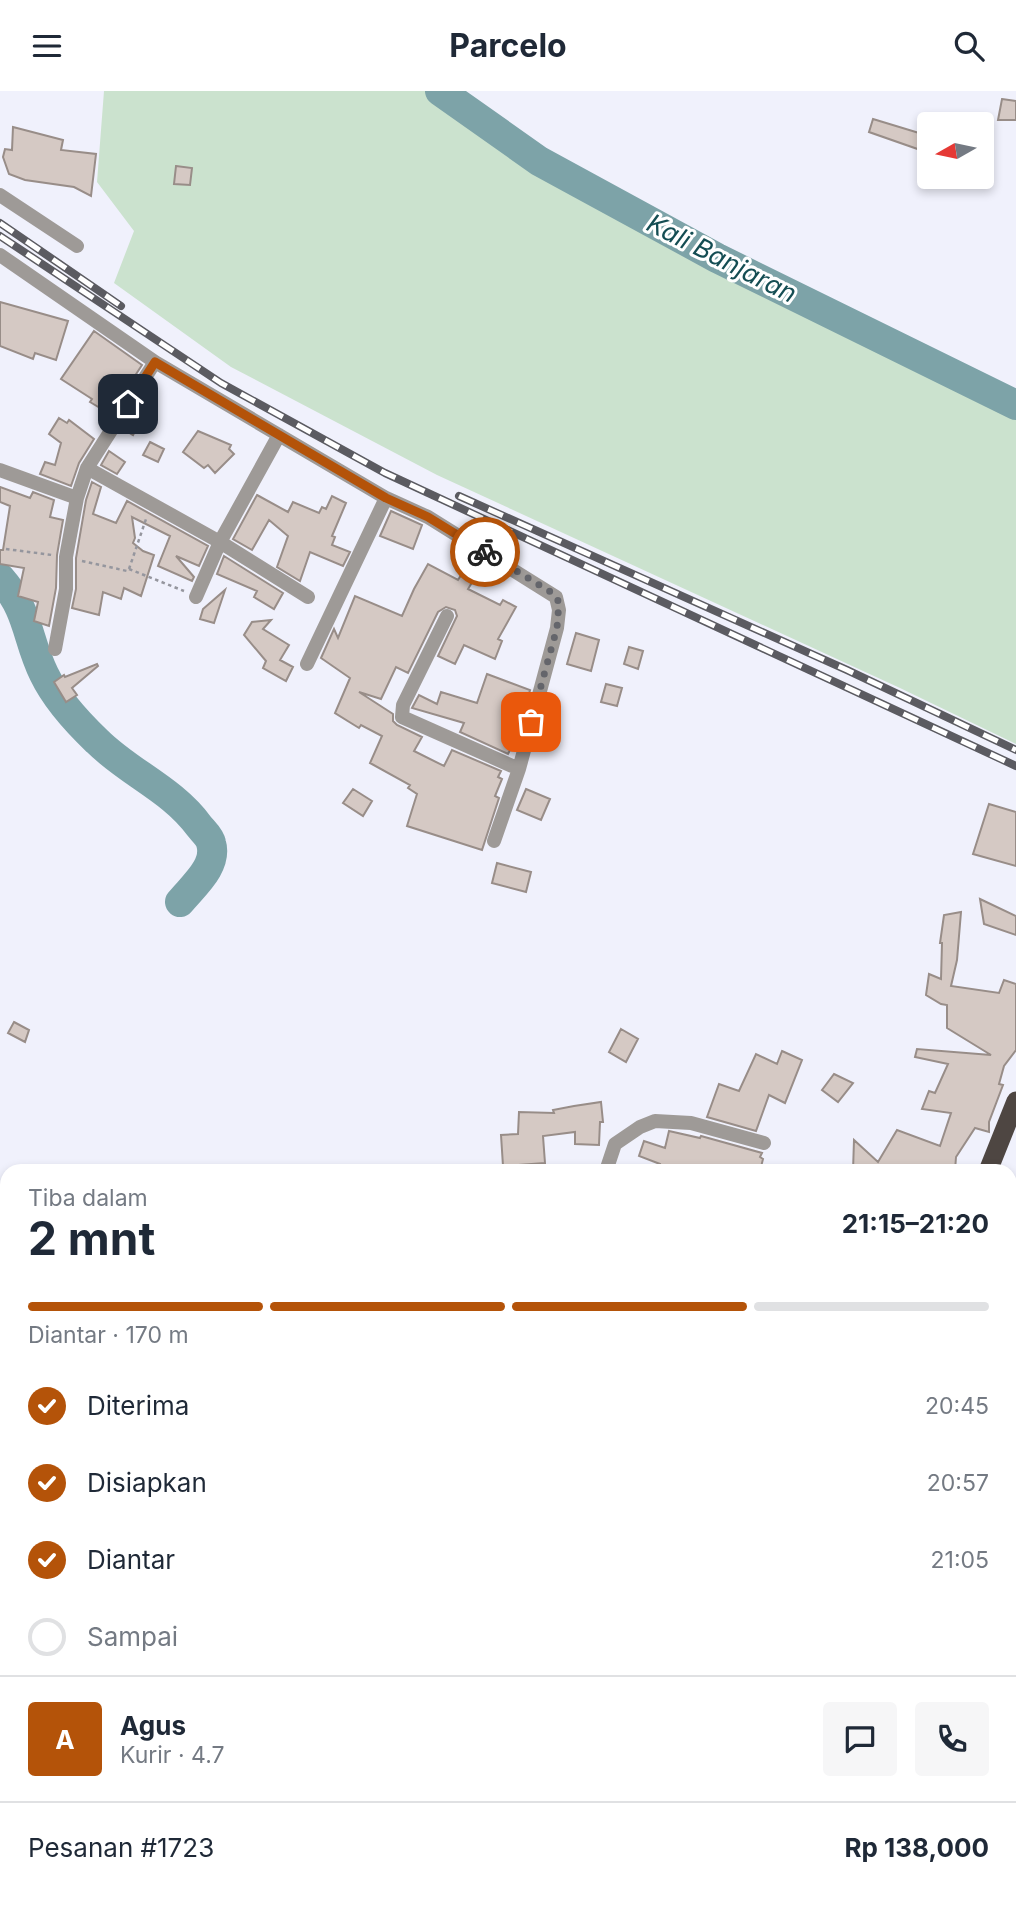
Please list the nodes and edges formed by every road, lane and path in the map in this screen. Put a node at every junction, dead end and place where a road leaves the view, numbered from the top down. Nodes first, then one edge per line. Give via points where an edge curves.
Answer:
1 (0, 195) edge
2 (77, 246) dead end
3 (0, 255) edge
4 (155, 362) junction
5 (279, 435) junction
6 (87, 468) junction
7 (0, 470) edge
8 (77, 498) junction
9 (386, 498) junction
10 (152, 503) junction
11 (220, 542) junction
12 (6, 549) dead end
13 (66, 557) junction
14 (129, 569) junction
15 (196, 597) joint
16 (308, 597) dead end
17 (447, 616) dead end
18 (55, 649) dead end
19 (307, 664) dead end
20 (519, 769) junction
21 (494, 841) dead end
22 (1016, 1101) edge
23 (764, 1143) dead end
24 (608, 1164) edge
25 (991, 1164) edge

1 - 2 street
3 - 4 street
4 - 5 street
4 - 6 street
5 - 9 street
5 - 11 street
6 - 8 street
6 - 10 street
7 - 8 street
8 - 13 street
9 - 19 street
9 - 20 street via 428,517 551,592 559,602 557,628
10 - 11 street
10 - 14 path
11 - 15 street
11 - 16 street
12 - 13 path
13 - 14 path
13 - 18 street via 66,589
14 - 15 path
17 - 20 street via 402,717
20 - 21 street
22 - 25 highway
23 - 24 street via 691,1123 655,1121 615,1144

